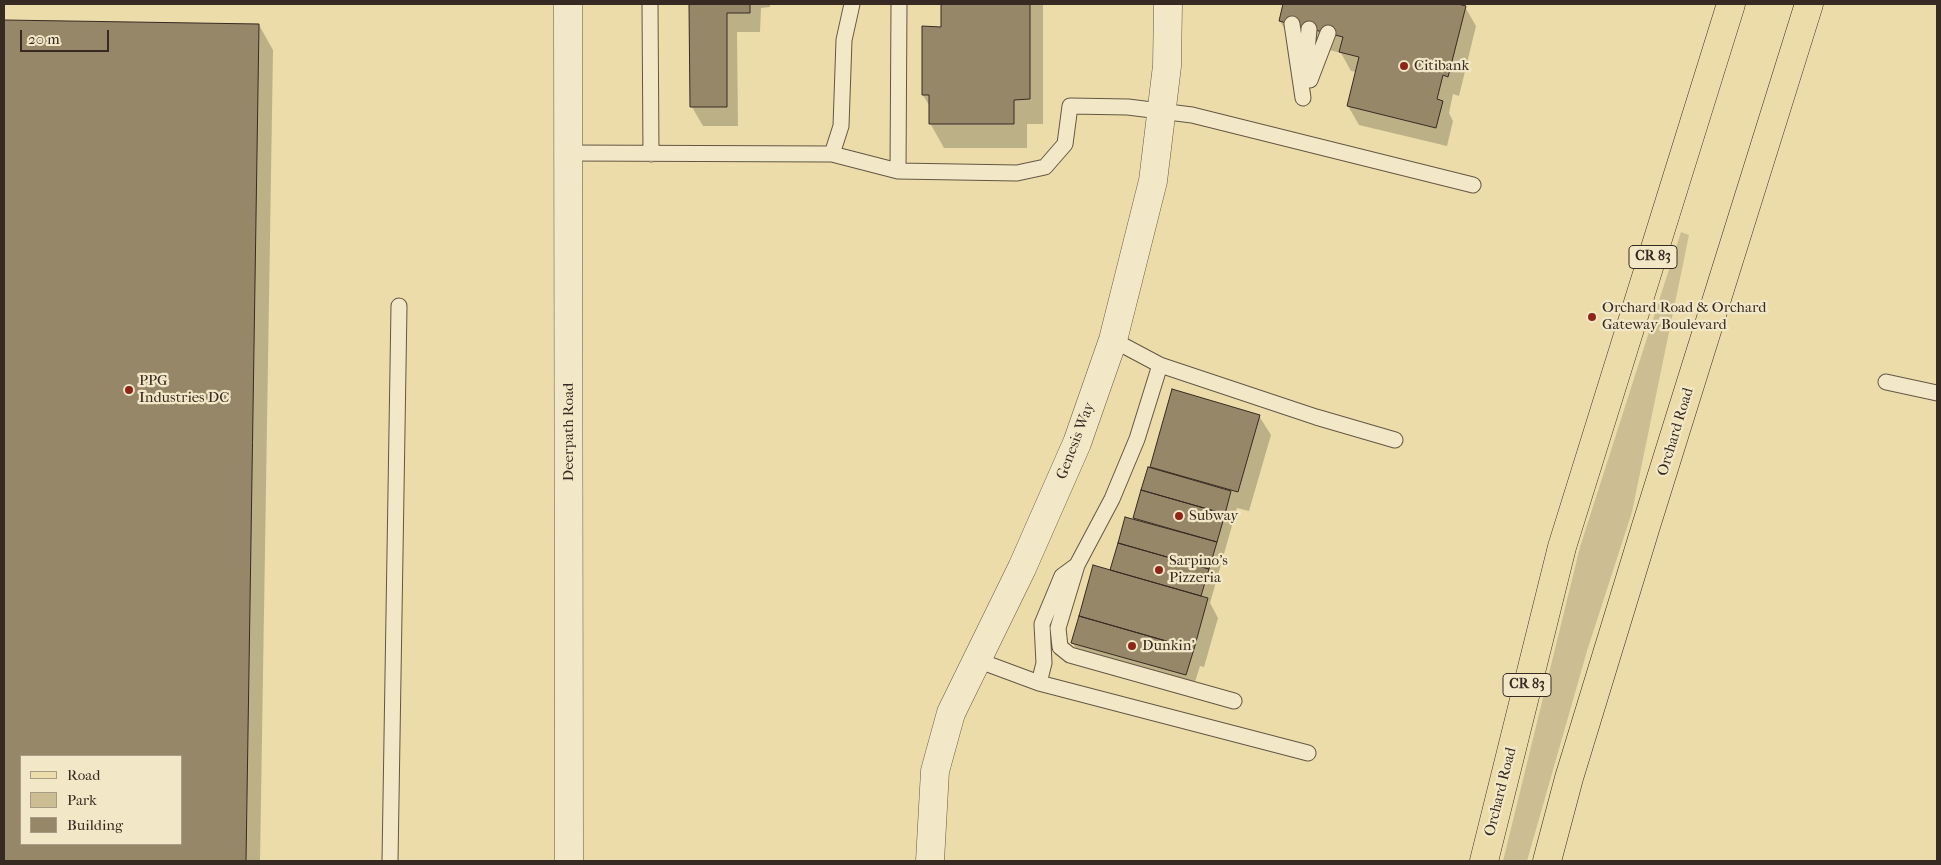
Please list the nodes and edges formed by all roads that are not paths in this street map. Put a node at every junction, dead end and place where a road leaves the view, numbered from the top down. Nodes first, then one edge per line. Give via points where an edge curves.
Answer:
1 (568, 4) edge
2 (650, 4) edge
3 (852, 4) edge
4 (899, 4) edge
5 (1168, 4) edge
6 (1732, 4) edge
7 (1809, 4) edge
8 (1292, 24) dead end
9 (1309, 29) dead end
10 (1328, 33) dead end
11 (1303, 98) junction
12 (1162, 112) junction
13 (569, 152) junction
14 (651, 154) junction
15 (832, 154) junction
16 (898, 171) junction
17 (1473, 185) dead end
18 (399, 306) dead end
19 (1113, 340) junction
20 (1160, 366) junction
21 (1886, 382) dead end
22 (1937, 393) edge
23 (1395, 440) dead end
24 (1077, 565) junction
25 (976, 660) junction
26 (1039, 682) junction
27 (1234, 701) dead end
28 (1308, 754) dead end
29 (390, 861) edge
30 (569, 861) edge
31 (930, 861) edge
32 (1484, 861) edge
33 (1547, 861) edge

1 - 13 street, Deerpath Road
2 - 14 lane
3 - 15 lane via 844,40 841,126
4 - 16 lane
5 - 12 street, Genesis Way
6 - 32 main road, Orchard Road / CR 83 via 1562,547
7 - 33 main road, Orchard Road via 1572,769
8 - 11 lane
9 - 11 lane
10 - 11 lane
12 - 16 lane via 1070,106 1065,144 1045,167 1017,173
12 - 17 lane via 1192,115
12 - 19 street, Genesis Way via 1153,181
13 - 14 lane
13 - 30 street, Deerpath Road
14 - 15 lane
15 - 16 lane
18 - 29 lane
19 - 20 lane
19 - 25 street, Genesis Way via 1077,443 1022,568
20 - 23 lane
20 - 24 lane via 1137,439 1112,498
21 - 22 lane
24 - 26 lane via 1062,576 1042,624 1044,663
24 - 27 lane via 1058,628 1060,647 1070,655
25 - 26 lane
25 - 31 street, Genesis Way via 951,713 935,771
26 - 28 lane

